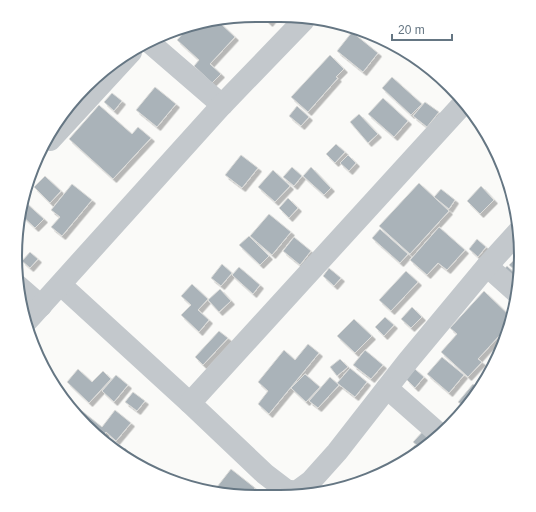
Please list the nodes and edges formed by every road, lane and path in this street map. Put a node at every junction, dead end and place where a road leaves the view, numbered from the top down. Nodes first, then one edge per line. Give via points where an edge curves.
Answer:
1 (301, 23) edge
2 (153, 46) edge
3 (115, 69) edge
4 (222, 105) junction
5 (460, 107) edge
6 (57, 132) edge
7 (513, 238) edge
8 (487, 266) junction
9 (61, 285) junction
10 (512, 288) edge
11 (25, 298) edge
12 (35, 313) edge
13 (387, 388) junction
14 (190, 403) junction
15 (435, 431) edge
16 (301, 489) edge
17 (286, 490) edge

1 - 4 street
2 - 4 street
3 - 6 street
4 - 9 street
5 - 14 street
7 - 8 street
8 - 10 street
8 - 13 street
9 - 12 street
9 - 14 street
11 - 12 street
13 - 15 street
13 - 16 street via 337,452 311,482
14 - 17 street via 265,474

